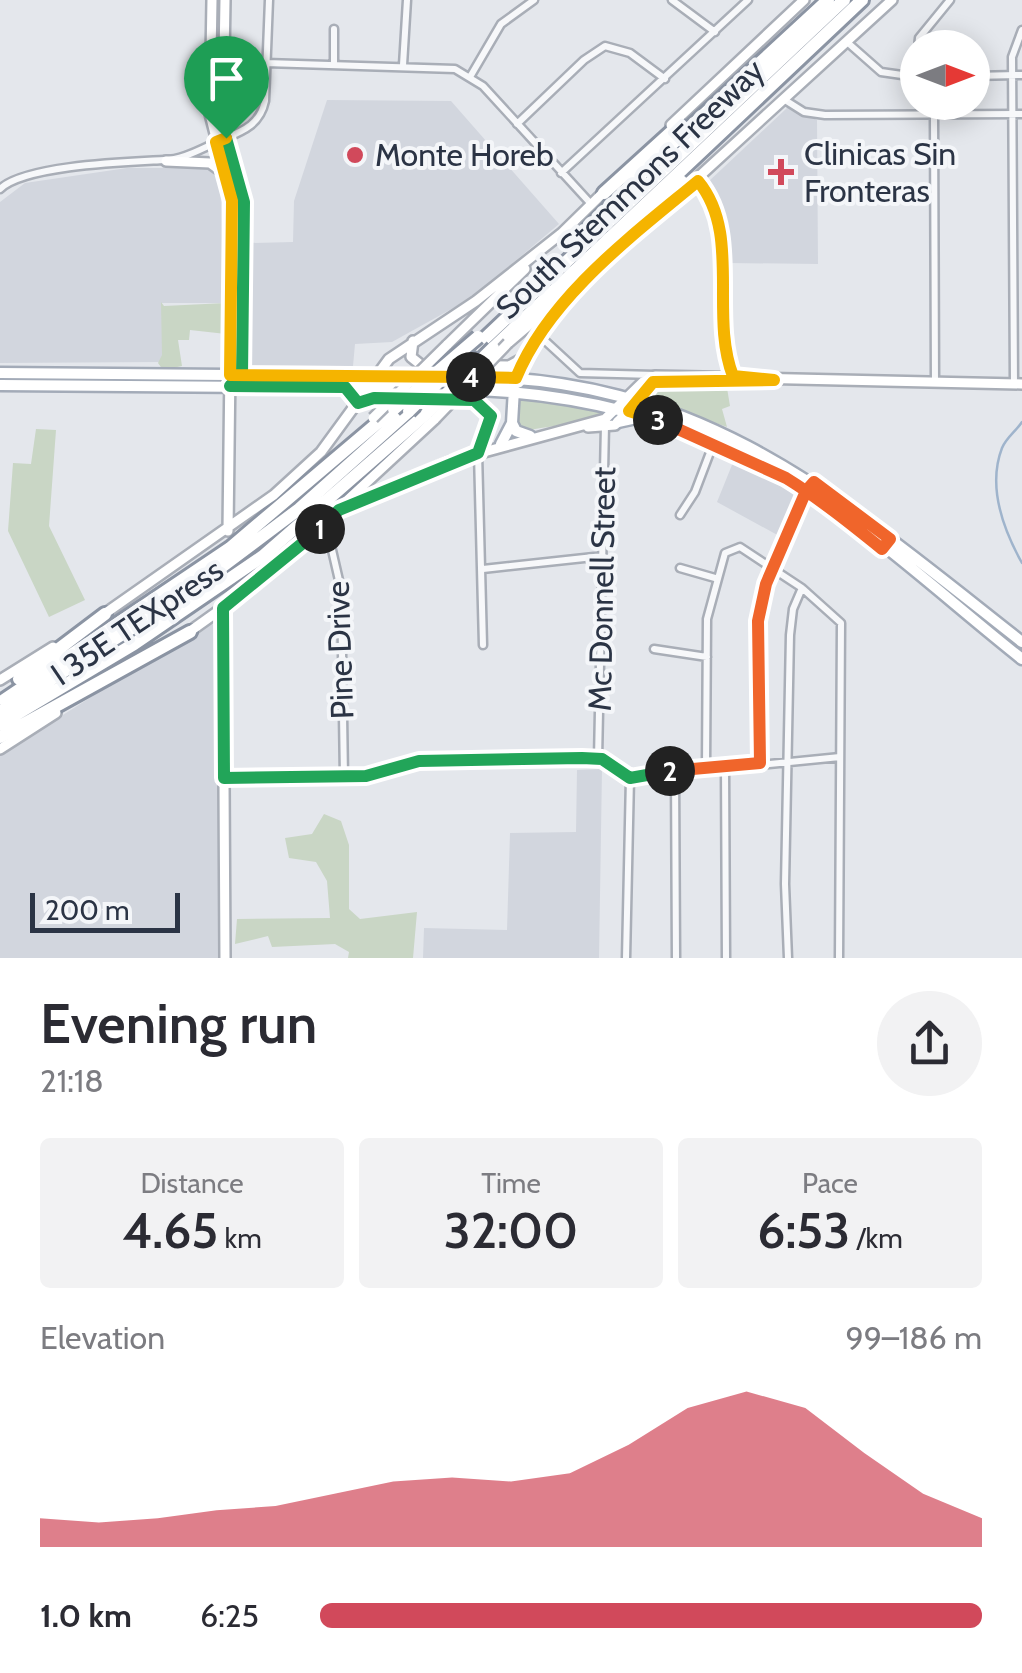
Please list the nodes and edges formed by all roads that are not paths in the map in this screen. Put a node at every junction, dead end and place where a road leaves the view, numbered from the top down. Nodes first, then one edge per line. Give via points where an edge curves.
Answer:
1 (212, 0) edge
2 (225, 0) edge
3 (269, 0) edge
4 (406, 0) edge
5 (534, 0) edge
6 (672, 0) edge
7 (748, 0) edge
8 (804, 0) edge
9 (828, 0) edge
10 (844, 0) edge
11 (862, 0) edge
12 (892, 0) edge
13 (950, 0) edge
14 (808, 18) junction
15 (334, 30) dead end
16 (926, 30) edge
17 (1022, 30) edge
18 (715, 32) junction
19 (847, 42) junction
20 (266, 63) junction
21 (334, 64) junction
22 (403, 65) junction
23 (900, 75) edge
24 (1018, 75) edge
25 (470, 76) junction
26 (990, 76) edge
27 (666, 78) junction
28 (758, 98) junction
29 (786, 100) junction
30 (900, 114) edge
31 (990, 114) edge
32 (1018, 114) edge
33 (934, 120) edge
34 (517, 124) junction
35 (221, 140) junction
36 (678, 155) junction
37 (166, 161) junction
38 (561, 173) junction
39 (227, 176) junction
40 (698, 181) junction
41 (0, 189) edge
42 (604, 193) junction
43 (592, 204) junction
44 (562, 233) junction
45 (581, 237) junction
46 (630, 238) junction
47 (232, 240) junction
48 (244, 240) junction
49 (613, 254) junction
50 (540, 337) junction
51 (414, 339) junction
52 (478, 341) junction
53 (529, 352) junction
54 (0, 374) edge
55 (318, 375) junction
56 (374, 376) junction
57 (64, 379) junction
58 (234, 379) junction
59 (664, 379) junction
60 (733, 380) junction
61 (935, 383) junction
62 (1018, 384) edge
63 (0, 385) edge
64 (515, 385) junction
65 (294, 387) junction
66 (345, 387) junction
67 (367, 388) junction
68 (358, 403) junction
69 (628, 404) junction
70 (431, 416) junction
71 (645, 416) junction
72 (618, 422) junction
73 (512, 423) junction
74 (605, 424) junction
75 (530, 436) junction
76 (714, 442) junction
77 (500, 444) junction
78 (478, 453) junction
79 (810, 486) junction
80 (274, 495) junction
81 (299, 509) junction
82 (339, 510) junction
83 (680, 515) dead end
84 (326, 524) junction
85 (228, 531) junction
86 (886, 544) junction
87 (602, 556) junction
88 (680, 568) dead end
89 (774, 568) junction
90 (484, 569) junction
91 (716, 578) junction
92 (802, 588) junction
93 (967, 598) junction
94 (186, 608) junction
95 (223, 608) junction
96 (957, 608) junction
97 (105, 614) junction
98 (1008, 630) junction
99 (190, 632) junction
100 (1000, 641) junction
101 (1022, 642) edge
102 (483, 645) dead end
103 (654, 650) dead end
104 (707, 657) junction
105 (1022, 659) edge
106 (0, 680) edge
107 (0, 694) edge
108 (0, 702) edge
109 (0, 712) edge
110 (0, 724) edge
111 (0, 738) edge
112 (0, 748) edge
113 (840, 757) junction
114 (598, 759) junction
115 (789, 761) junction
116 (760, 763) junction
117 (726, 766) junction
118 (706, 768) junction
119 (676, 771) junction
120 (344, 777) junction
121 (224, 778) junction
122 (630, 778) junction
123 (224, 958) edge
124 (626, 958) edge
125 (676, 958) edge
126 (726, 958) edge
127 (788, 958) edge
128 (839, 958) edge

1 - 35 main road via 210,108
2 - 35 main road
3 - 20 street
4 - 22 street
5 - 25 street via 501,24
6 - 18 street
7 - 18 street
8 - 42 main road, South Stemmons Freeway
9 - 14 highway, South Stemmons Freeway
10 - 36 highway, I 35E TEXpress
11 - 28 highway, South Stemmons Freeway
12 - 19 main road, South Stemmons Freeway
13 - 16 street
14 - 42 highway
14 - 45 highway, South Stemmons Freeway
15 - 21 street
17 - 24 street via 1013,50
18 - 27 street
19 - 23 street via 881,72
19 - 29 main road, South Stemmons Freeway
20 - 21 street
20 - 35 street via 262,112 248,129
21 - 22 street
22 - 25 street via 442,66
24 - 26 street
24 - 32 street
25 - 34 street
27 - 34 street via 630,53 606,46
27 - 38 street
28 - 46 highway
28 - 70 highway, South Stemmons Freeway, bridge via 493,348
29 - 30 street via 825,115
29 - 40 main road, South Stemmons Freeway
31 - 32 street
32 - 62 street
33 - 61 street
34 - 38 street
35 - 37 street
35 - 39 main road
35 - 48 main road via 242,183
36 - 45 highway
36 - 52 highway, I 35E TEXpress
37 - 39 main road via 210,163
37 - 41 street via 120,160 26,175
38 - 43 street
39 - 47 main road
40 - 46 main road, South Stemmons Freeway
40 - 60 street via 714,204 720,230 720,328
42 - 43 main road, South Stemmons Freeway
43 - 44 main road, South Stemmons Freeway
44 - 51 main road, South Stemmons Freeway via 476,301
44 - 80 main road, South Stemmons Freeway, bridge via 332,456
45 - 52 highway, South Stemmons Freeway
46 - 49 main road, South Stemmons Freeway
47 - 48 main road
47 - 58 main road
48 - 58 main road
49 - 50 main road, South Stemmons Freeway
49 - 70 main road, South Stemmons Freeway, bridge
50 - 53 main road, South Stemmons Freeway
50 - 59 street via 580,373
51 - 53 main road via 410,353 421,366 509,366
51 - 56 main road, South Stemmons Freeway
52 - 81 highway, I 35E TEXpress, bridge
52 - 108 highway, South Stemmons Freeway, bridge via 185,582
53 - 64 main road, South Stemmons Freeway
54 - 57 main road
55 - 56 main road
55 - 58 main road
55 - 65 main road
56 - 64 main road
56 - 67 main road, South Stemmons Freeway
57 - 58 main road
57 - 63 main road
58 - 65 main road
58 - 85 main road
59 - 60 main road
59 - 69 main road via 643,382
60 - 61 main road
61 - 62 main road
64 - 67 main road
64 - 69 main road
64 - 73 main road
65 - 66 main road
66 - 67 main road
66 - 68 main road
67 - 68 main road, South Stemmons Freeway
68 - 78 main road via 481,403 492,422
68 - 80 main road, South Stemmons Freeway via 321,452
69 - 71 main road
69 - 72 main road
69 - 74 main road
69 - 79 main road via 729,436
70 - 82 main road, South Stemmons Freeway
70 - 94 highway, South Stemmons Freeway via 292,534
71 - 72 main road
71 - 76 main road
72 - 74 main road
73 - 75 main road
73 - 77 main road
74 - 75 main road
74 - 87 street, Mc Donnell Street
75 - 77 main road
76 - 79 main road
76 - 83 street
77 - 78 main road
78 - 82 main road
78 - 90 street
79 - 86 main road
79 - 89 street
80 - 85 main road, South Stemmons Freeway
81 - 94 highway
81 - 109 highway, I 35E TEXpress via 159,612
82 - 84 main road, South Stemmons Freeway
84 - 95 main road, South Stemmons Freeway
84 - 120 street, Pine Drive via 341,589
85 - 97 main road, South Stemmons Freeway
86 - 93 main road
86 - 96 main road
87 - 90 street
87 - 114 street, Mc Donnell Street
88 - 91 street
89 - 91 street via 733,547
89 - 92 street
89 - 116 street via 758,621
90 - 102 street
91 - 104 street
92 - 113 street via 841,623
92 - 115 street via 791,618
93 - 96 main road
93 - 98 main road
94 - 110 highway, South Stemmons Freeway
95 - 99 main road, South Stemmons Freeway
95 - 121 main road
96 - 100 main road
97 - 106 main road, South Stemmons Freeway
97 - 107 highway
98 - 100 main road
98 - 101 main road
99 - 111 highway
99 - 112 main road, South Stemmons Freeway
100 - 105 main road
103 - 104 street
104 - 118 street
113 - 115 street
113 - 128 street
114 - 120 street via 419,761
114 - 122 street
115 - 116 street
115 - 127 street
116 - 117 street
117 - 118 street
117 - 126 street
118 - 119 street
119 - 122 street
119 - 125 street
120 - 121 street
121 - 123 main road
122 - 124 street

